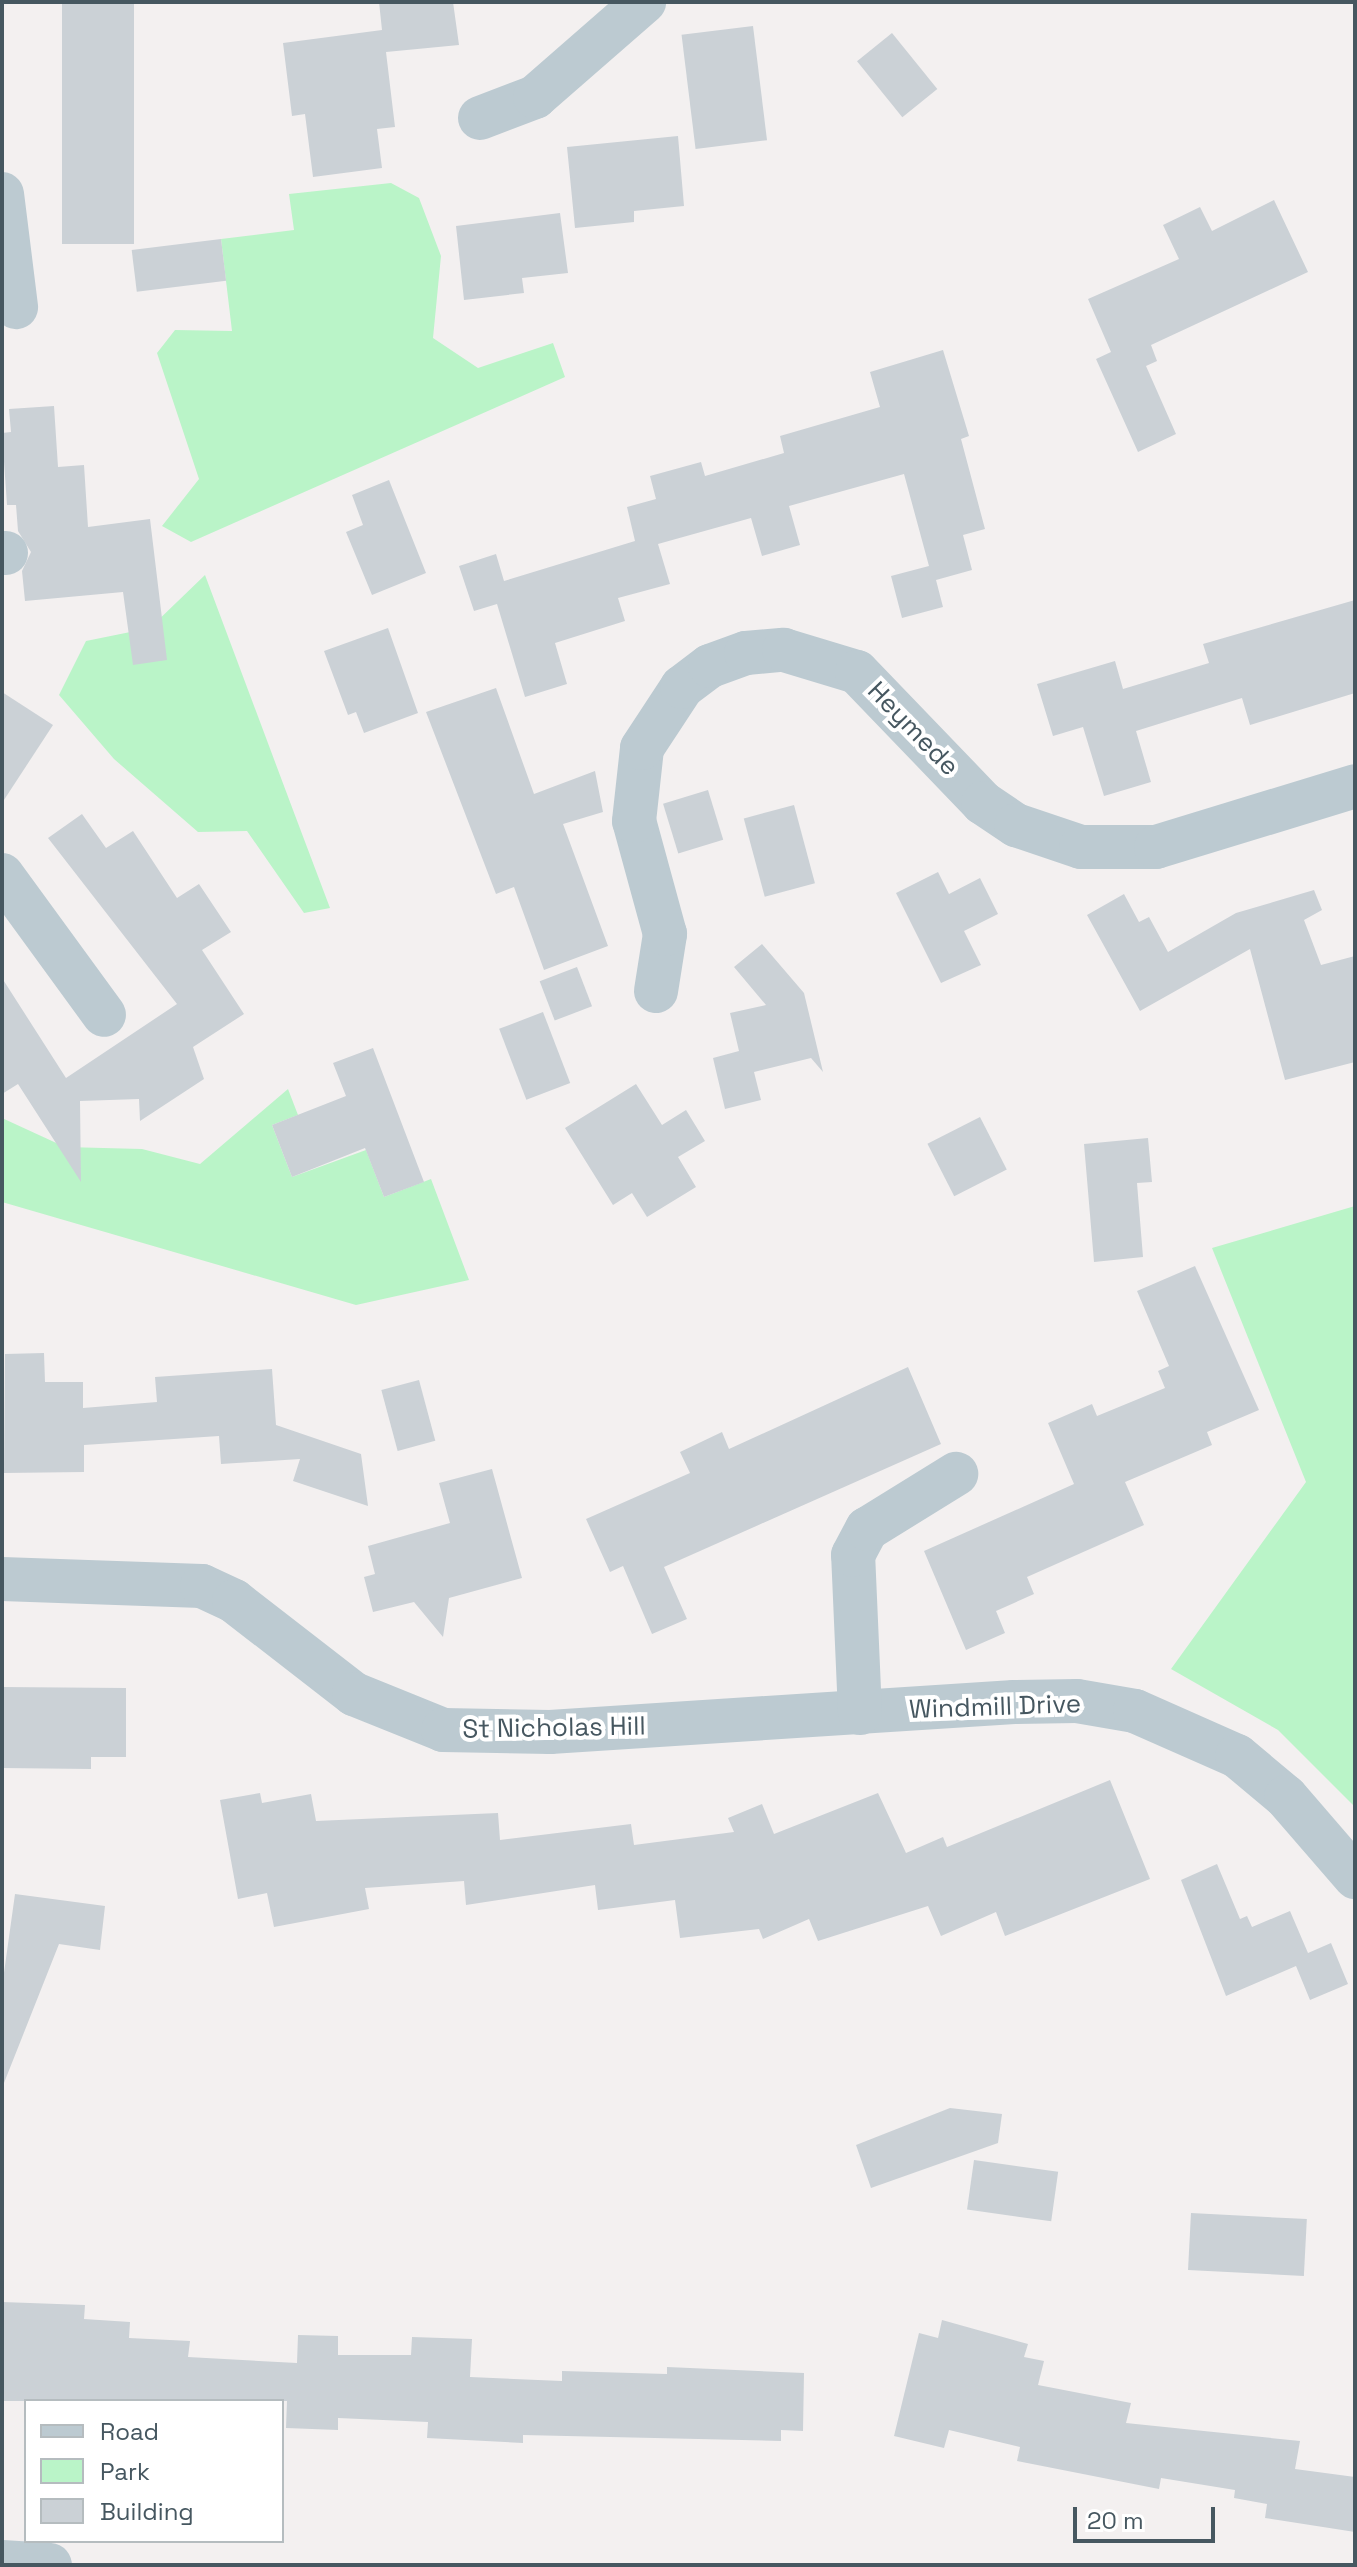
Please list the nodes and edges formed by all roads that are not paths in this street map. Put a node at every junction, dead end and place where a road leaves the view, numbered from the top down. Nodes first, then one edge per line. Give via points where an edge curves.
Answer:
1 (644, 2) edge
2 (480, 118) dead end
3 (2, 194) edge
4 (16, 307) dead end
5 (1355, 786) edge
6 (2, 875) edge
7 (656, 991) dead end
8 (104, 1015) dead end
9 (956, 1474) dead end
10 (2, 1579) edge
11 (860, 1713) junction
12 (1355, 1877) edge
13 (2, 2562) edge
14 (50, 2565) edge

1 - 2 street via 535,97
3 - 4 street
5 - 7 street, Heymede via 1171,843 1081,847 1016,825 983,803 857,672 784,650 746,653 710,666 682,687 642,748 634,821 665,934
6 - 8 street
9 - 11 street via 867,1529 853,1555
10 - 11 street, St Nicholas Hill via 202,1586 234,1601 354,1694 443,1730 550,1732
11 - 12 street, Windmill Drive via 1077,1701 1135,1711 1237,1756 1286,1797
13 - 14 street

